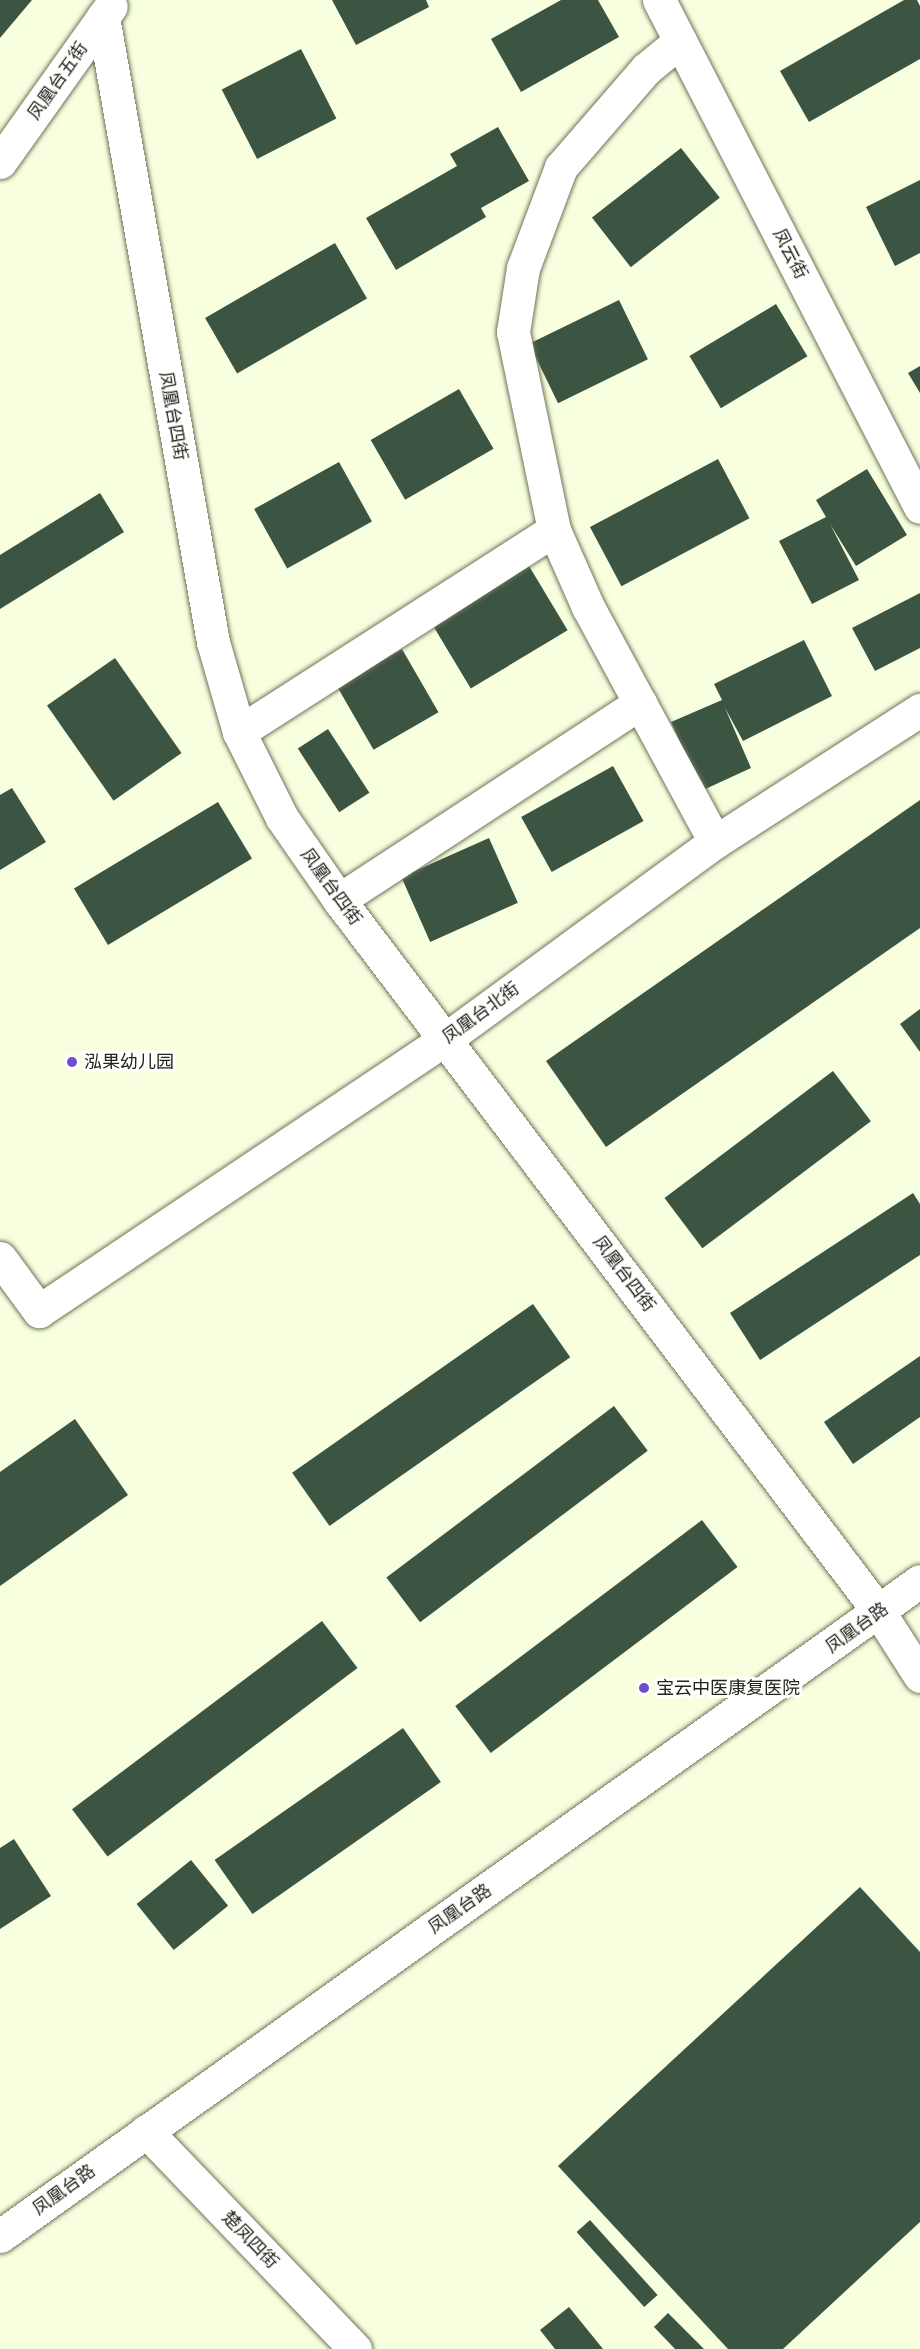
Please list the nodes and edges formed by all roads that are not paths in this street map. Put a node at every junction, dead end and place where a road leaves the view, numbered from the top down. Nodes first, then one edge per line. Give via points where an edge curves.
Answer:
1 (659, 0) edge
2 (110, 8) edge
3 (680, 41) junction
4 (0, 162) edge
5 (920, 507) edge
6 (554, 530) junction
7 (640, 704) junction
8 (920, 710) edge
9 (239, 732) junction
10 (715, 842) junction
11 (339, 900) junction
12 (447, 1038) junction
13 (0, 1258) edge
14 (920, 1581) edge
15 (879, 1612) junction
16 (920, 1676) edge
17 (146, 2131) junction
18 (0, 2236) edge
19 (355, 2349) edge

1 - 3 street, 凤云街
2 - 4 street, 凤凰台五街
2 - 9 street, 凤凰台四街 via 213,642
3 - 5 street, 凤云街
3 - 6 street via 646,69 561,167 523,268 513,332
6 - 7 street via 588,608
6 - 9 street
7 - 10 street
7 - 11 street
8 - 10 street, 凤凰台北街
9 - 11 street, 凤凰台四街 via 282,818
10 - 12 street, 凤凰台北街
11 - 12 street, 凤凰台四街
12 - 13 street, 凤凰台北街 via 39,1311
12 - 15 street, 凤凰台四街
14 - 15 street, 凤凰台路
15 - 16 street, 凤凰台四街
15 - 17 street, 凤凰台路
17 - 18 street, 凤凰台路
17 - 19 street, 楚凤四街

